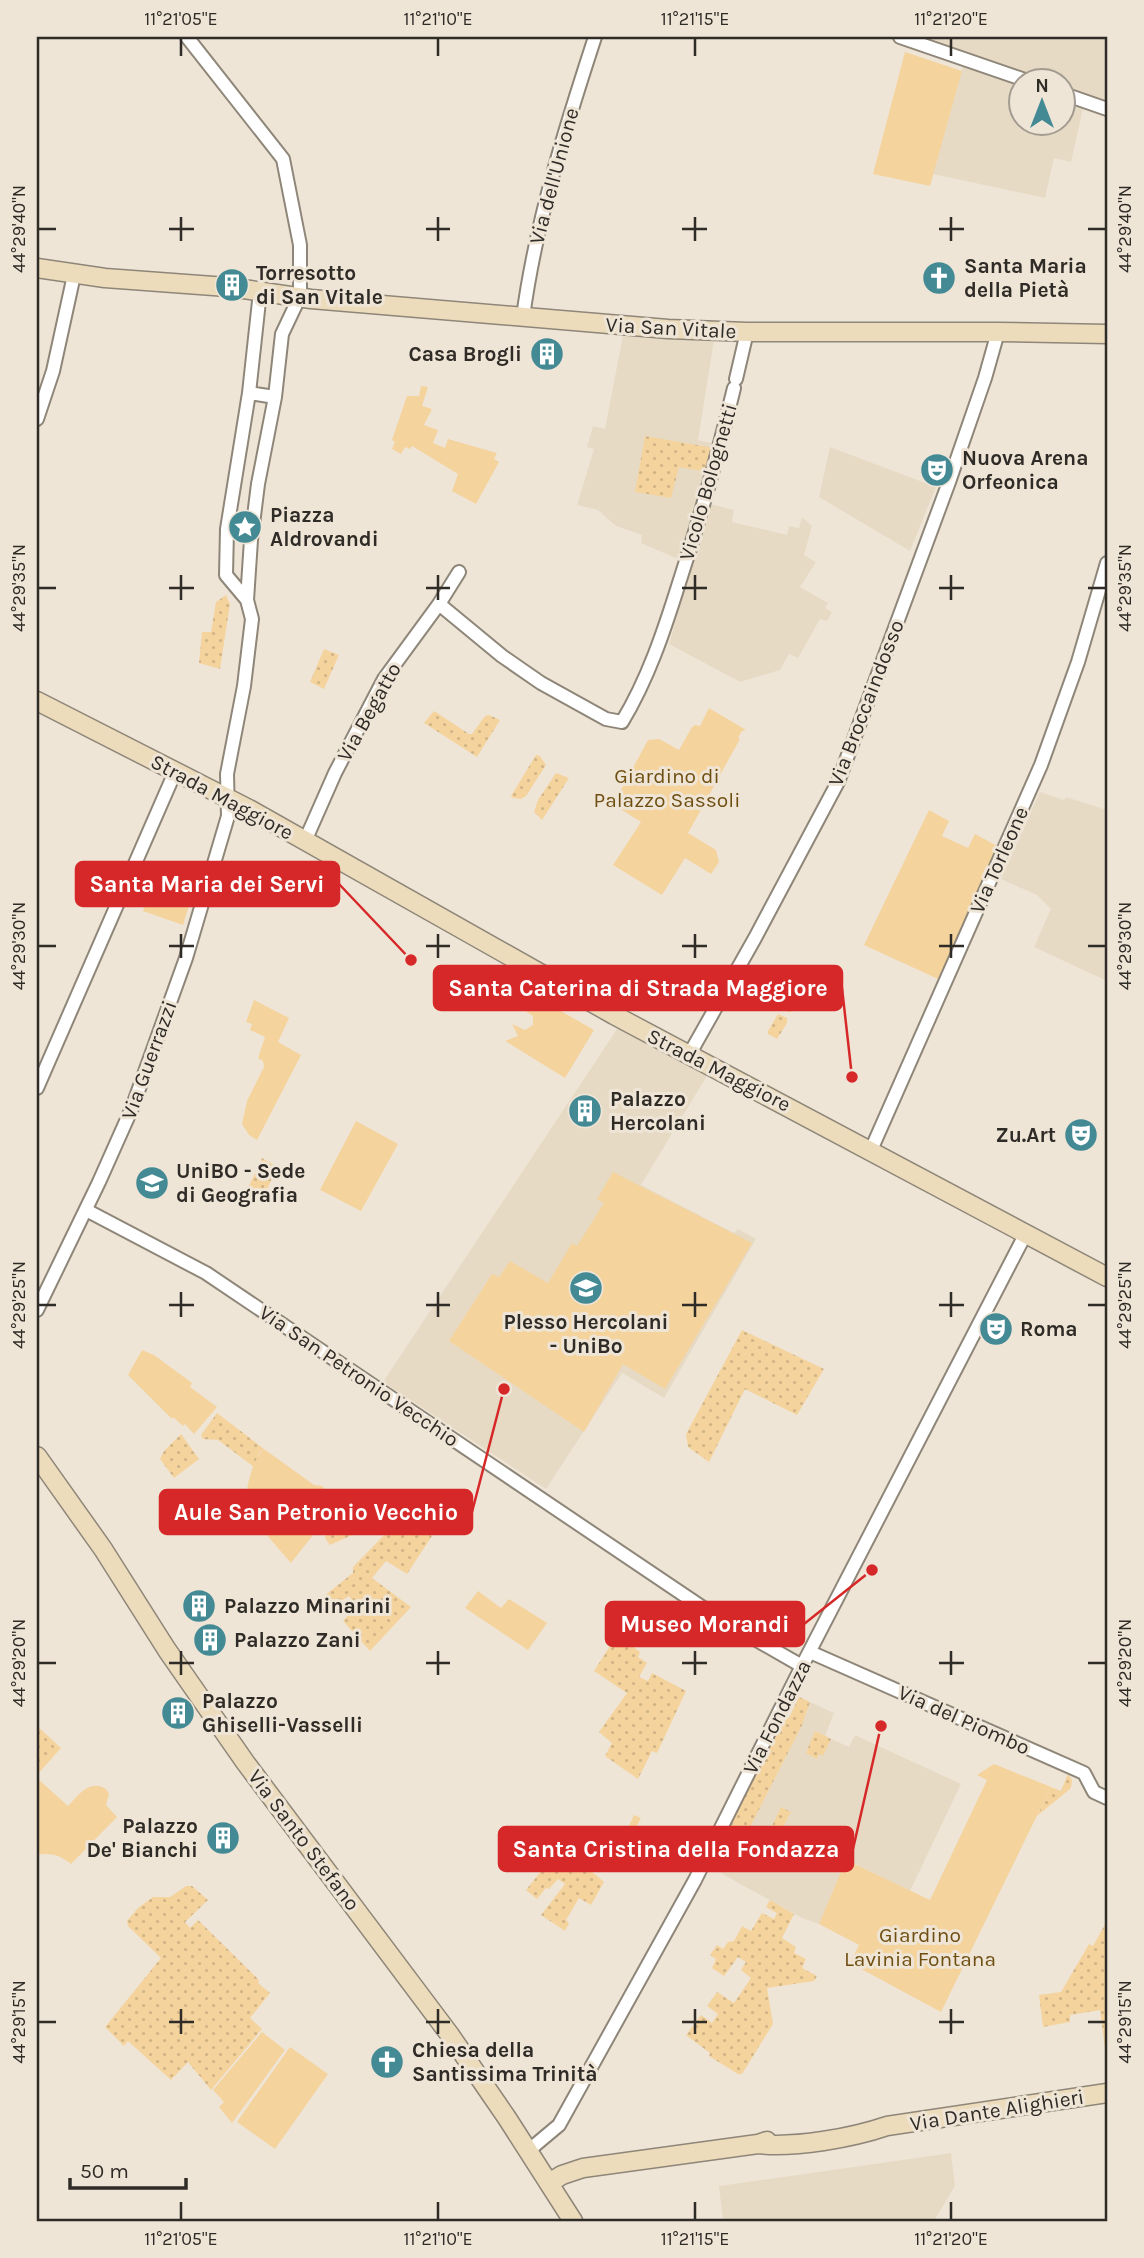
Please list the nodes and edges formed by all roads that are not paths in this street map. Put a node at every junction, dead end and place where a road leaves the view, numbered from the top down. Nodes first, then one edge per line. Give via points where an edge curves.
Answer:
1 (187, 37) edge
2 (595, 37) edge
3 (901, 37) edge
4 (1007, 74) edge
5 (1078, 99) edge
6 (1107, 109) edge
7 (37, 268) edge
8 (74, 275) junction
9 (260, 292) junction
10 (300, 296) junction
11 (523, 317) junction
12 (747, 332) junction
13 (998, 332) junction
14 (1107, 334) edge
15 (249, 393) junction
16 (275, 397) junction
17 (39, 404) edge
18 (37, 419) edge
19 (1107, 563) edge
20 (459, 572) dead end
21 (247, 600) junction
22 (439, 604) junction
23 (37, 701) edge
24 (175, 772) junction
25 (228, 799) junction
26 (305, 841) junction
27 (689, 1055) junction
28 (37, 1088) edge
29 (871, 1150) junction
30 (86, 1210) junction
31 (1026, 1233) junction
32 (1107, 1276) edge
33 (37, 1310) edge
34 (37, 1456) edge
35 (808, 1659) junction
36 (1107, 1798) edge
37 (1107, 2093) edge
38 (528, 2151) junction
39 (549, 2183) junction
40 (569, 2215) edge

1 - 10 street via 283,159 300,245
2 - 11 street, Via dell'Unione via 547,197
3 - 4 street
5 - 6 street
7 - 8 street, Via San Vitale
8 - 9 street, Via San Vitale
8 - 17 street via 56,359
9 - 10 street, Via San Vitale
9 - 15 street
10 - 11 street, Via San Vitale
10 - 16 street via 282,334
11 - 12 street, Via San Vitale
12 - 13 street, Via San Vitale
12 - 22 street, Vicolo Bolognetti via 700,520 655,653 622,722 609,721 549,688
13 - 14 street, Via San Vitale
13 - 27 street, Via Broccaindosso via 949,482 838,782
15 - 16 street
15 - 21 street via 225,566 231,582
16 - 21 street via 258,484
17 - 18 street
19 - 29 street, Via Torleone via 1041,765
20 - 22 street, Via Begatto
21 - 25 street via 252,619 227,774
22 - 26 street, Via Begatto via 384,679
23 - 24 street, Strada Maggiore
24 - 25 street, Strada Maggiore
24 - 28 street
25 - 26 street, Strada Maggiore
25 - 30 street, Via Guerrazzi via 228,816 179,977 132,1108
26 - 27 street, Strada Maggiore
27 - 29 street, Strada Maggiore
29 - 31 street, Strada Maggiore
30 - 33 street, Via Guerrazzi
30 - 35 street, Via San Petronio Vecchio via 206,1273 718,1618
31 - 32 street, Strada Maggiore
31 - 35 street, Via Fondazza
34 - 38 street, Via Santo Stefano via 245,1762 444,2027
35 - 36 street, Via del Piombo via 1084,1773 1094,1792
35 - 38 street, Via Fondazza via 695,1880 564,2117
37 - 39 street, Via Dante Alighieri via 583,2168
38 - 39 street, Via Santo Stefano
39 - 40 street, Via Santo Stefano

